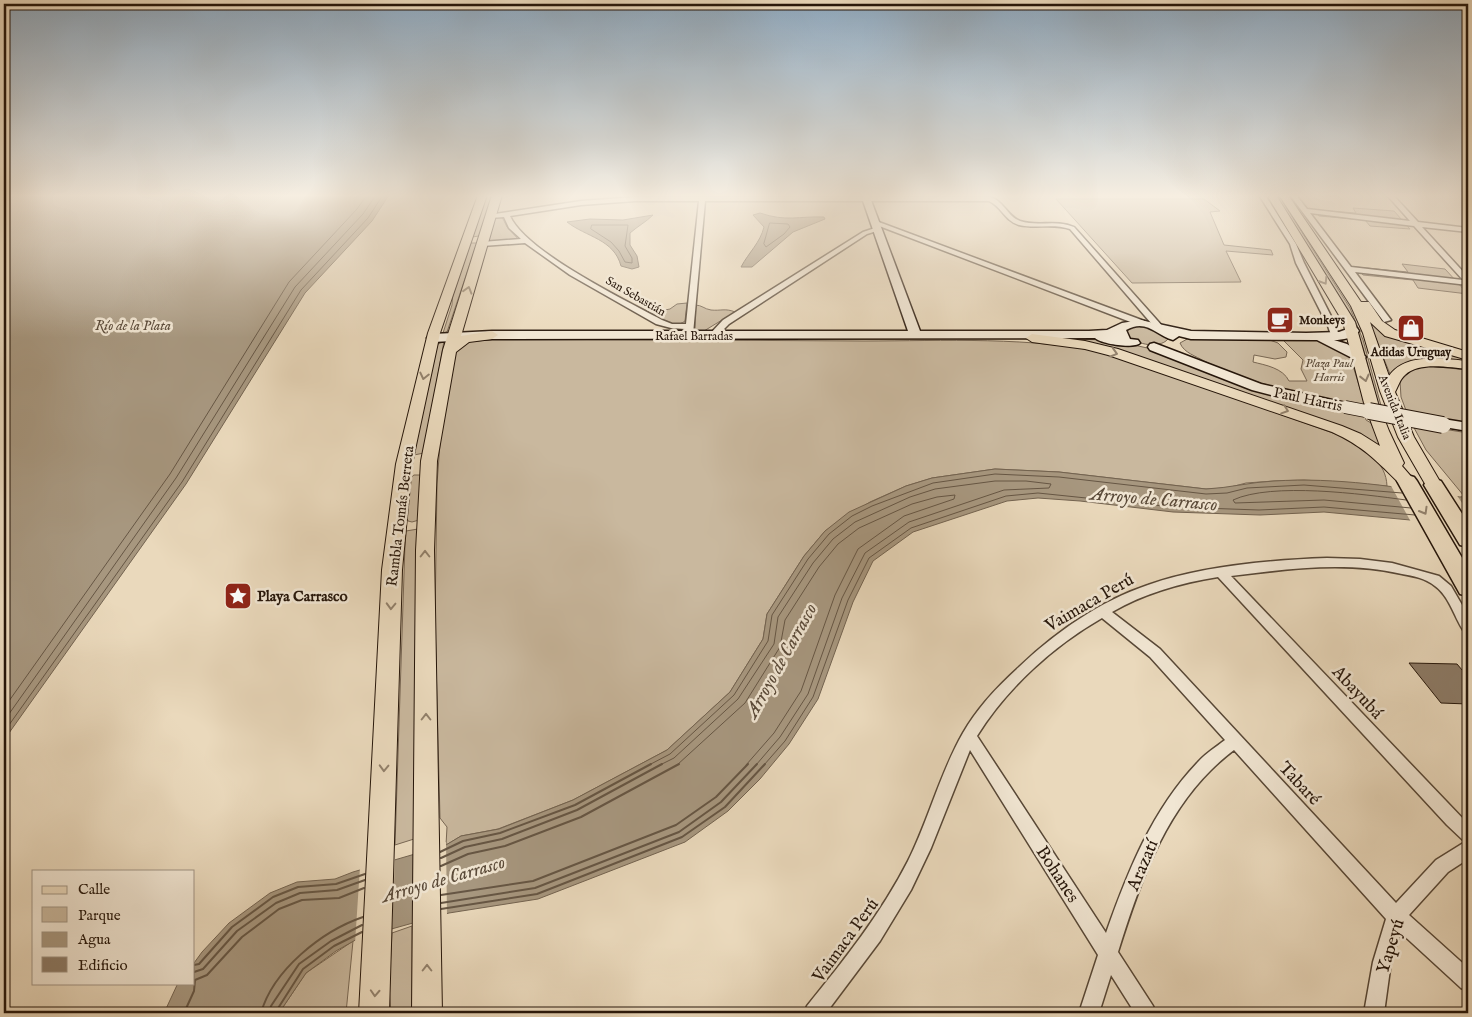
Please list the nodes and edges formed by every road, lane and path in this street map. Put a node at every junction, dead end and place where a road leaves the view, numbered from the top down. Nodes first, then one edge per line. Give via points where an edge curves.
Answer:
1 (465, 242) edge
2 (482, 242) edge
3 (526, 242) edge
4 (698, 242) edge
5 (850, 242) edge
6 (883, 242) edge
7 (922, 242) edge
8 (1085, 242) edge
9 (1294, 242) edge
10 (1296, 242) edge
11 (1315, 242) edge
12 (1328, 242) edge
13 (1432, 242) edge
14 (1303, 255) junction
15 (1347, 269) junction
16 (1468, 282) edge
17 (1348, 291) junction
18 (446, 296) junction
19 (1138, 304) junction
20 (1387, 320) dead end
21 (1122, 323) junction
22 (1163, 329) junction
23 (689, 331) junction
24 (1353, 331) junction
25 (492, 335) junction
26 (1191, 335) junction
27 (454, 336) junction
28 (712, 336) junction
29 (916, 336) junction
30 (954, 336) junction
31 (433, 338) junction
32 (1032, 338) junction
33 (1336, 340) junction
34 (1174, 342) junction
35 (1134, 343) junction
36 (1154, 347) junction
37 (1468, 356) edge
38 (1360, 357) junction
39 (1446, 364) junction
40 (1468, 365) edge
41 (1468, 369) edge
42 (1388, 391) junction
43 (1345, 406) junction
44 (1468, 429) edge
45 (429, 461) junction
46 (404, 464) junction
47 (1406, 481) junction
48 (1434, 485) joint
49 (426, 524) junction
50 (397, 529) junction
51 (1468, 540) edge
52 (1221, 573) junction
53 (1468, 588) edge
54 (1103, 612) junction
55 (1468, 627) edge
56 (969, 736) junction
57 (1234, 741) junction
58 (1468, 835) edge
59 (1468, 849) edge
60 (1396, 916) junction
61 (1109, 952) junction
62 (1468, 981) edge
63 (374, 1013) edge
64 (427, 1013) edge
65 (814, 1013) edge
66 (1089, 1013) edge
67 (1146, 1013) edge
68 (1374, 1013) edge

1 - 18 main road, Rambla Tomás Berreta
27 -> 2 main road, Rambla Tomás Berreta
3 - 23 street, San Sebastián via 659,322
4 - 23 street
5 - 28 street via 726,322
6 - 29 main road
7 - 21 street via 1103,309
8 - 19 street
9 - 14 street, Avenida Italia
10 - 14 main road, Avenida Italia
11 - 17 main road, Avenida Italia
12 - 15 street
13 - 16 street
14 -> 24 main road, Avenida Italia via 1340,304
14 - 33 street, Avenida Italia via 1300,263
15 - 16 street
15 - 20 street
17 - 37 main road via 1358,297 1378,324 1390,333
17 - 42 main road, Avenida Italia via 1367,327
18 - 27 main road via 449,306 441,333
18 - 31 main road, Rambla Tomás Berreta
19 - 21 street via 1139,314
19 - 22 street
21 - 22 main road, Rafael Barradas
21 - 30 main road, Rafael Barradas via 1103,334
21 - 35 main road via 1121,335
22 - 26 main road, Rafael Barradas
22 - 34 main road via 1173,335
23 - 25 main road, Rafael Barradas
23 - 28 main road, Rafael Barradas
24 - 33 main road, Rafael Barradas
24 - 38 main road, Avenida Italia
25 - 27 main road via 465,340
25 - 27 main road via 466,330
26 - 33 main road, Rafael Barradas
26 - 34 main road, Rafael Barradas
27 - 31 main road
27 - 45 main road, Rambla Tomás Berreta
28 - 29 main road, Rafael Barradas
29 - 30 main road, Rafael Barradas
30 - 32 main road, Rafael Barradas
31 -> 46 main road, Rambla Tomás Berreta
32 - 35 main road, Rafael Barradas via 1099,338
32 -> 47 main road via 1113,352 1338,429 1377,451
33 - 38 main road, Rafael Barradas
34 - 36 main road, Rafael Barradas
34 - 43 main road, Paul Harris via 1190,356 1246,381
35 - 36 main road, Rafael Barradas
36 - 43 main road, Paul Harris via 1244,384
38 -> 47 main road, Avenida Italia via 1380,431
39 - 40 main road
39 - 41 main road
39 - 42 main road via 1407,367 1397,374 1393,388
42 - 48 main road, Avenida Italia via 1406,437
43 - 44 main road, Paul Harris, bridge
45 - 46 main road
45 - 49 main road, Rambla Tomás Berreta
46 - 50 main road, Rambla Tomás Berreta
47 -> 53 highway, Avenida Italia
48 - 51 highway, Avenida Italia
49 - 50 main road
64 -> 49 main road, Rambla Tomás Berreta
50 -> 63 main road, Rambla Tomás Berreta via 392,570
52 - 54 street, Vaimaca Perú via 1153,588
52 - 55 street, Vaimaca Perú via 1303,562 1334,561 1394,567 1434,579 1447,591
52 - 58 street, Abayubá
54 - 56 street, Vaimaca Perú via 1041,653 991,706
54 - 57 street, Tabaré via 1155,653
56 - 61 street, Bohanes
56 - 65 street, Vaimaca Perú via 926,843 906,883 883,922
57 - 60 street, Tabaré
57 - 61 street, Arazatí via 1214,754 1196,773 1168,811 1151,841
59 - 60 street, Yapeyú via 1442,866
60 - 62 street, Tabaré
60 - 68 street, Yapeyú via 1382,962
61 - 66 street, Arazatí
61 - 67 street, Bohanes

